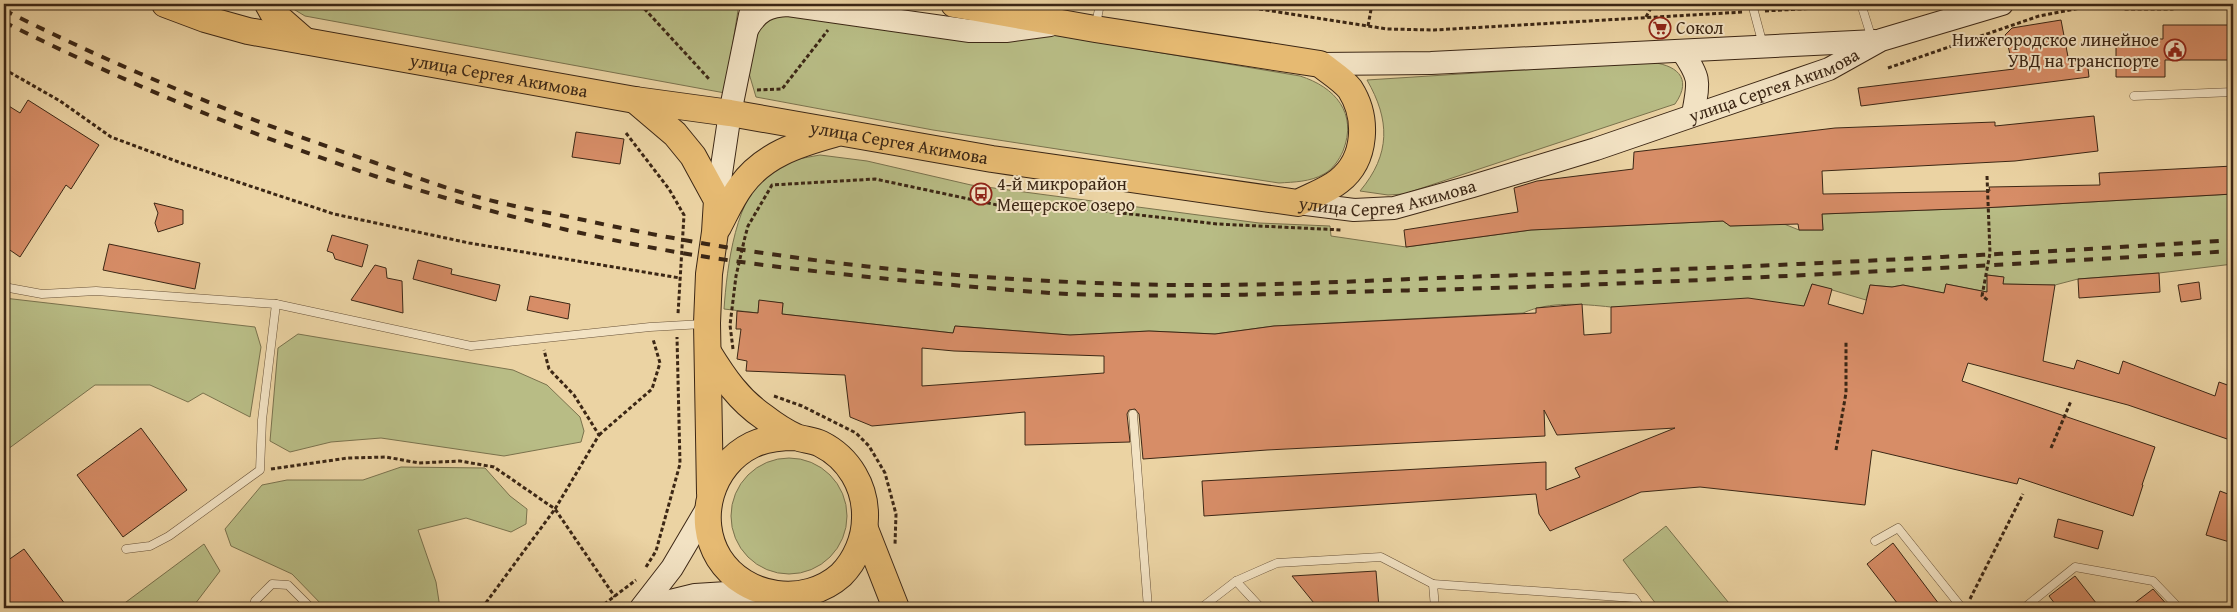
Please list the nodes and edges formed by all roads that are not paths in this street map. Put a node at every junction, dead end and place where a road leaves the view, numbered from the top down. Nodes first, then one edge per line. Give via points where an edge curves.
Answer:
1 (165, 4) edge
2 (268, 4) edge
3 (752, 4) edge
4 (954, 4) edge
5 (1861, 4) edge
6 (2002, 4) edge
7 (1753, 7) edge
8 (1097, 16) edge
9 (1068, 23) junction
10 (748, 28) junction
11 (306, 41) junction
12 (1877, 41) junction
13 (1764, 46) junction
14 (1682, 51) junction
15 (1320, 64) junction
16 (2233, 92) edge
17 (2134, 96) dead end
18 (635, 100) junction
19 (730, 113) junction
20 (1693, 114) junction
21 (839, 132) junction
22 (717, 200) junction
23 (1298, 203) junction
24 (715, 232) junction
25 (4, 287) edge
26 (276, 304) junction
27 (707, 323) junction
28 (720, 353) junction
29 (1133, 414) dead end
30 (796, 437) junction
31 (709, 501) junction
32 (865, 529) junction
33 (1876, 541) dead end
34 (126, 549) dead end
35 (1236, 581) junction
36 (1432, 584) junction
37 (759, 591) junction
38 (793, 596) junction
39 (253, 608) edge
40 (311, 608) edge
41 (641, 608) edge
42 (823, 608) edge
43 (896, 608) edge
44 (1148, 608) edge
45 (1201, 608) edge
46 (1261, 608) edge
47 (1435, 608) edge
48 (1641, 608) edge
49 (1962, 608) edge
50 (2024, 608) edge
51 (2179, 608) edge

1 - 11 main road, улица Сергея Акимова via 239,28
2 - 11 main road via 273,13
3 - 10 main road
4 - 9 main road, улица Сергея Акимова
5 - 12 lane
6 - 12 main road, улица Сергея Акимова
7 - 13 lane
8 - 9 main road, улица Сергея Акимова
8 - 15 main road, улица Сергея Акимова
9 - 10 main road via 1006,31 970,30 788,5 764,9
10 - 19 main road
11 - 18 main road, улица Сергея Акимова
12 - 13 main road, улица Сергея Акимова
12 - 20 main road, улица Сергея Акимова via 1830,69
13 - 14 main road, улица Сергея Акимова
14 - 15 main road, улица Сергея Акимова via 1431,63
14 - 20 main road via 1696,71 1698,86
15 - 23 main road via 1349,88 1360,109 1363,137 1356,160 1339,181
16 - 17 lane
18 - 19 main road, улица Сергея Акимова
18 - 22 main road via 675,134 693,156
19 - 21 main road, улица Сергея Акимова
19 - 22 main road
20 - 23 main road, улица Сергея Акимова via 1596,148 1394,208 1354,210
21 - 23 main road, улица Сергея Акимова via 992,159
21 - 24 main road via 797,144 774,155 741,186
22 - 24 main road
24 - 27 main road
25 - 26 lane via 42,294 96,291
26 - 27 lane via 471,346
26 - 34 lane via 262,420 260,470 169,536 150,546
27 - 28 main road
28 - 30 main road via 724,378 740,398 764,418
28 - 31 main road
29 - 44 lane
30 - 31 main road via 773,438 752,445 733,458 719,475
30 - 32 main road via 821,444 842,458 857,479 866,503
31 - 37 main road via 709,533 719,558 737,578
31 - 41 main road via 672,568
32 - 38 main road via 857,554 841,574 819,589
32 - 43 main road
33 - 49 lane via 1898,528
35 - 36 lane via 1277,563 1381,557
35 - 45 lane
35 - 46 lane
36 - 47 lane
36 - 48 lane via 1634,598
37 - 38 main road
37 - 41 main road via 695,595
38 - 42 main road
39 - 40 lane via 255,601 272,584 288,585
50 - 51 lane via 2075,567 2153,581

